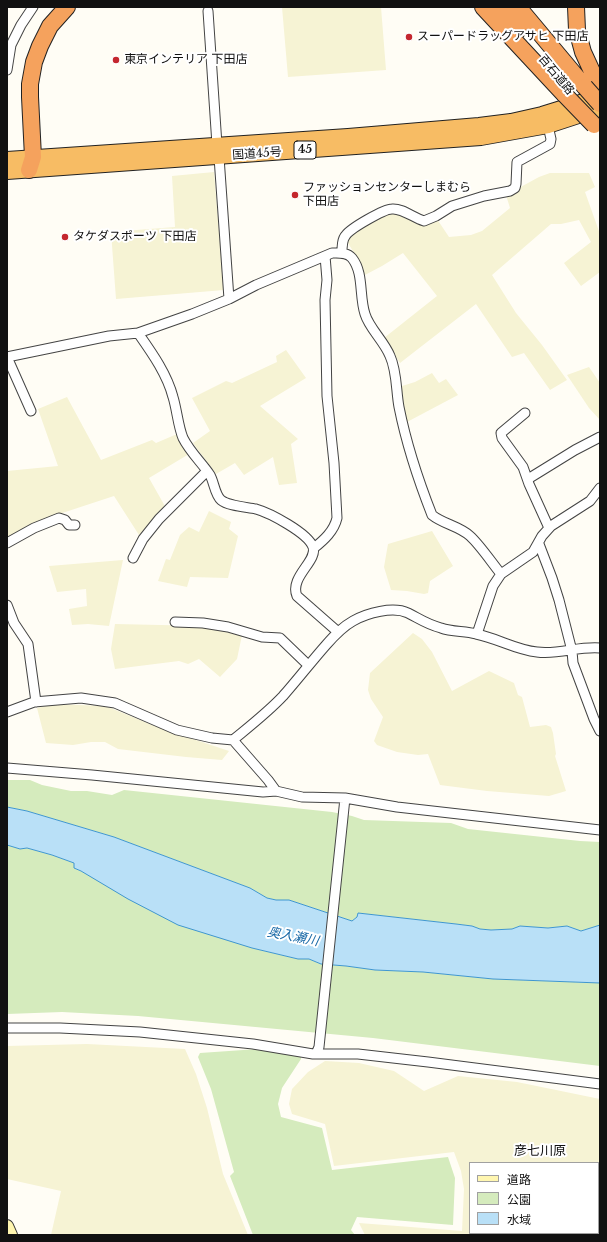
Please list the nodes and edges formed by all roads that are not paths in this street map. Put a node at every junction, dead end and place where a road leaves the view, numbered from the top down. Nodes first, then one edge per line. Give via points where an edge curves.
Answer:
1 (33, 7) edge
2 (58, 7) edge
3 (67, 7) edge
4 (483, 7) edge
5 (499, 7) edge
6 (518, 7) edge
7 (576, 7) edge
8 (208, 11) dead end
9 (7, 70) edge
10 (586, 90) edge
11 (600, 104) edge
12 (598, 123) edge
13 (548, 126) junction
14 (218, 151) junction
15 (7, 159) edge
16 (29, 161) junction
17 (7, 172) edge
18 (342, 253) junction
19 (325, 256) junction
20 (229, 299) junction
21 (138, 333) junction
22 (8, 355) edge
23 (31, 411) dead end
24 (525, 413) dead end
25 (600, 437) edge
26 (207, 471) junction
27 (528, 479) junction
28 (600, 488) edge
29 (75, 525) dead end
30 (549, 528) junction
31 (7, 543) edge
32 (539, 544) junction
33 (314, 548) junction
34 (133, 558) dead end
35 (501, 574) junction
36 (7, 605) edge
37 (175, 622) dead end
38 (338, 632) junction
39 (477, 634) junction
40 (600, 648) edge
41 (572, 651) junction
42 (308, 665) junction
43 (36, 702) junction
44 (7, 712) edge
45 (600, 731) edge
46 (233, 740) junction
47 (7, 768) edge
48 (276, 791) junction
49 (345, 801) junction
50 (600, 830) edge
51 (7, 1028) edge
52 (317, 1050) junction
53 (600, 1084) edge
54 (7, 1226) edge
55 (11, 1235) edge

1 - 9 street via 12,45
2 - 16 highway via 48,17 35,38 27,57 22,82
3 - 16 highway via 50,26 34,62 30,84
4 - 10 highway
5 - 10 highway, 百石道路
6 - 10 highway, 百石道路
7 - 10 highway
8 - 14 street
10 - 11 highway, 百石道路, bridge
10 - 12 highway, bridge
10 - 14 highway, 国道45号 / 45 via 542,114 510,121
12 - 13 highway, 国道45号 / 45
13 - 14 highway, 国道45号 / 45 via 481,138
13 - 18 street via 550,144 517,162 515,188 452,206 424,221 398,210 384,211 345,235
14 - 16 highway, 国道45号 / 45
14 - 20 street
15 - 16 highway, 国道45号 / 45
16 - 17 highway, 国道45号 / 45
18 - 19 street
18 - 35 street via 351,256 355,262 365,315 390,356 408,441 432,515 470,536
19 - 20 street
19 - 33 street via 327,396 337,518 335,526 324,541
20 - 21 street
21 - 22 street
21 - 26 street via 166,378 184,439
22 - 23 street
24 - 27 street via 501,433
25 - 27 street
26 - 33 street via 220,500 269,514 299,531
26 - 34 street via 159,519 143,539
27 - 30 street
28 - 30 street via 590,501
29 - 31 street via 69,525 59,518
30 - 32 street
32 - 35 street via 526,558
32 - 41 street via 552,578
33 - 38 street via 294,589 297,596
35 - 39 street via 493,586
36 - 43 street via 14,623 28,644
37 - 42 street via 203,623 262,637 280,638
38 - 39 street via 353,620 378,611 399,610 442,629
38 - 42 street
39 - 41 street via 539,653
40 - 41 street
41 - 45 street via 572,663
42 - 46 street via 282,697
43 - 44 street
43 - 46 street via 81,698 115,703 177,730
46 - 48 street
47 - 48 street via 263,792
48 - 49 street via 302,797
49 - 50 street
49 - 52 street
51 - 52 street via 140,1032
52 - 53 street
54 - 55 main road

